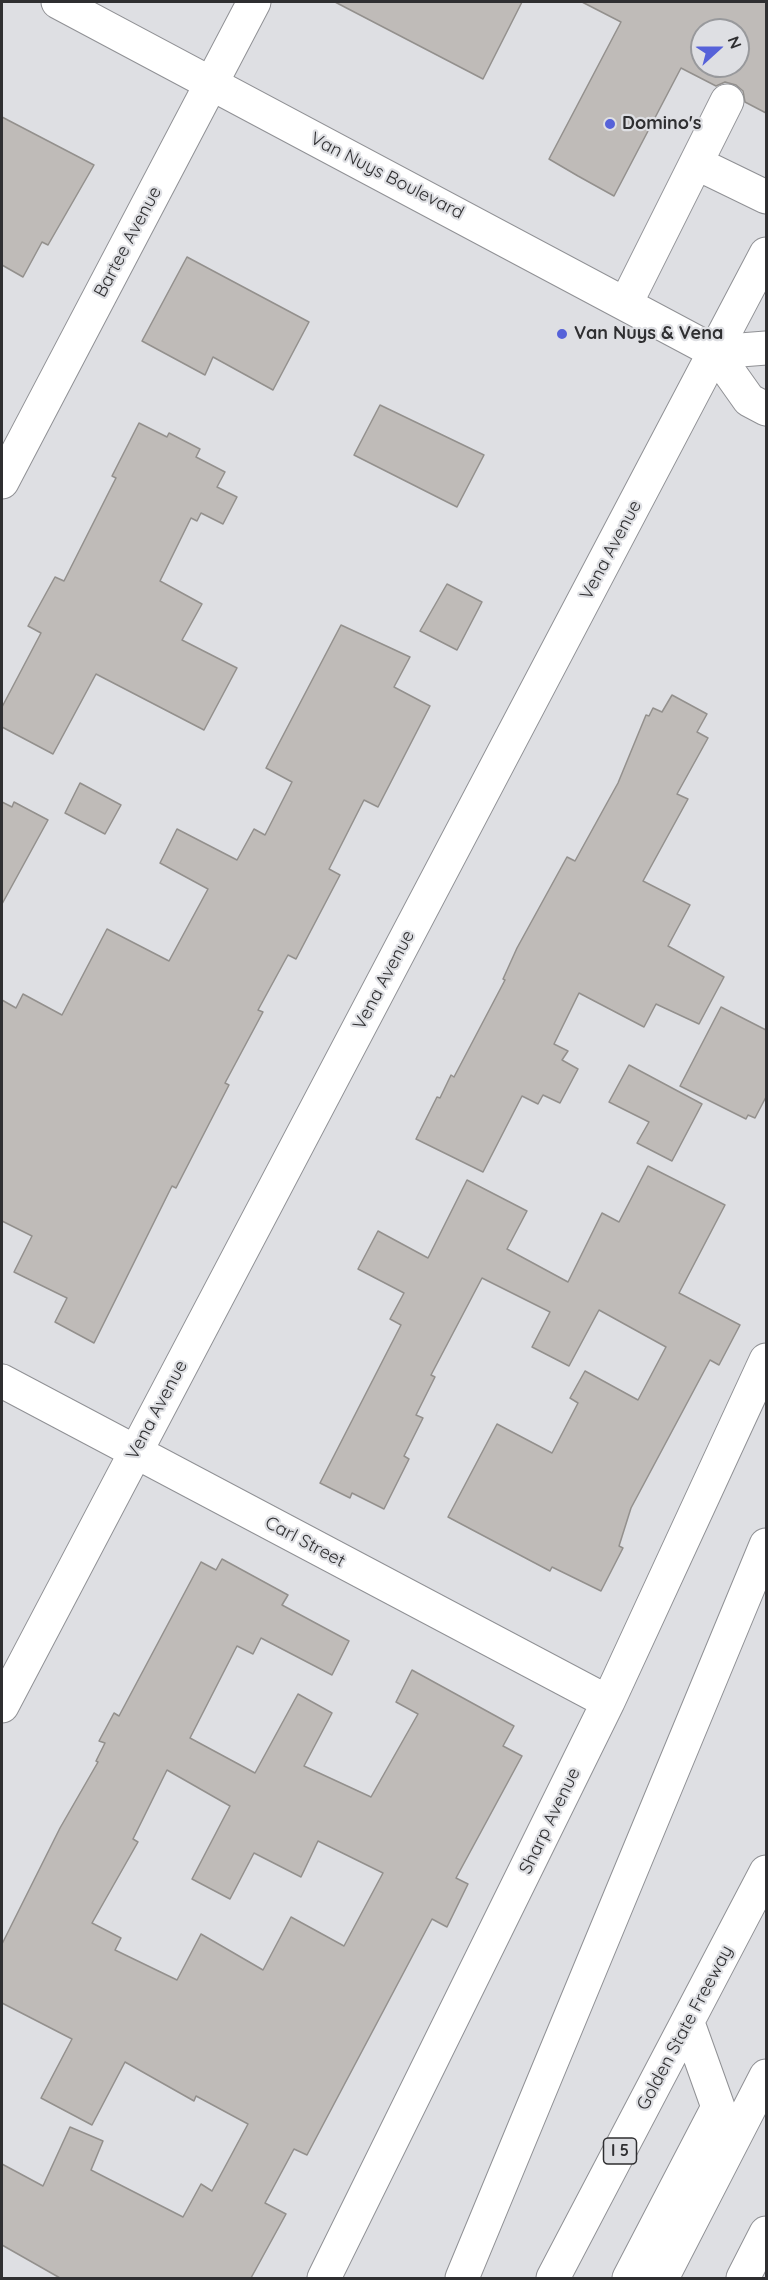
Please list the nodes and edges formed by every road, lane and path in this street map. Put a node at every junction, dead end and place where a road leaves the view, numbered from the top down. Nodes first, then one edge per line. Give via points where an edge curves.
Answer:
1 (58, 2) edge
2 (254, 2) edge
3 (210, 84) junction
4 (727, 101) dead end
5 (696, 163) junction
6 (766, 197) edge
7 (766, 254) edge
8 (626, 303) junction
9 (766, 348) edge
10 (715, 351) junction
11 (766, 409) edge
12 (2, 482) edge
13 (766, 1360) edge
14 (2, 1381) edge
15 (135, 1452) junction
16 (766, 1545) edge
17 (608, 1702) junction
18 (2, 1706) edge
19 (766, 1872) edge
20 (688, 2023) junction
21 (766, 2076) edge
22 (766, 2233) edge
23 (324, 2278) edge
24 (462, 2278) edge
25 (553, 2278) edge
26 (629, 2278) edge
27 (662, 2278) edge
28 (743, 2278) edge

1 - 3 main road, Van Nuys Boulevard
2 - 3 main road, Bartee Avenue
3 - 8 main road, Van Nuys Boulevard
3 - 12 main road, Bartee Avenue
4 - 5 main road
5 - 6 main road
5 - 8 main road
7 - 10 main road, Vena Avenue
8 - 10 main road, Van Nuys Boulevard
9 - 10 main road
10 - 11 main road, Van Nuys Boulevard via 749,400
10 - 15 main road, Vena Avenue
13 - 17 main road, Sharp Avenue
14 - 15 main road, Carl Street
15 - 17 main road, Carl Street
15 - 18 main road, Vena Avenue
16 - 24 main road
17 - 23 main road, Sharp Avenue
19 - 20 main road, Golden State Freeway / I 5
20 - 25 main road, Golden State Freeway / I 5
20 - 26 main road via 718,2107
21 - 27 main road
22 - 28 main road

